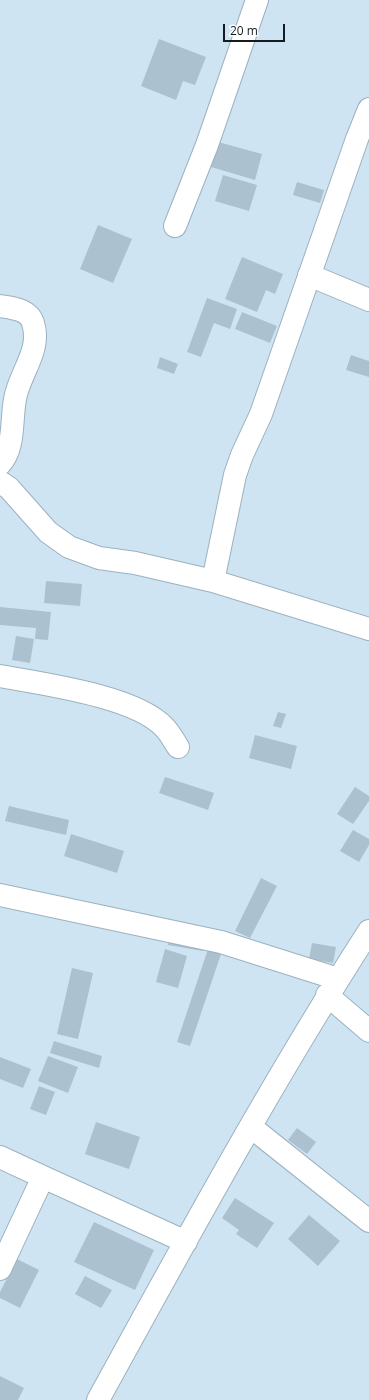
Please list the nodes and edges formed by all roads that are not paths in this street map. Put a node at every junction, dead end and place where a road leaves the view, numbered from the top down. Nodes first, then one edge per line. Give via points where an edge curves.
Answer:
1 (257, 0) edge
2 (369, 109) edge
3 (175, 226) dead end
4 (310, 275) junction
5 (369, 300) edge
6 (0, 306) edge
7 (0, 464) edge
8 (0, 482) edge
9 (213, 581) junction
10 (369, 629) edge
11 (0, 676) edge
12 (178, 747) dead end
13 (0, 895) edge
14 (369, 931) edge
15 (332, 987) junction
16 (369, 1031) edge
17 (251, 1127) junction
18 (0, 1157) edge
19 (43, 1177) junction
20 (369, 1221) edge
21 (186, 1242) junction
22 (0, 1269) edge
23 (98, 1400) edge

1 - 3 street via 207,145
2 - 4 street
4 - 5 street
4 - 9 street via 262,414 242,454 235,475
6 - 7 street via 28,314 33,323 35,336 31,358 20,379 15,399 7,452
8 - 9 street via 9,488 48,532 68,547 99,558 135,563
9 - 10 street
11 - 12 street via 60,687 123,703 148,715 164,727
13 - 15 street via 221,942
14 - 15 street
15 - 16 street
15 - 17 street
17 - 20 street
17 - 21 street
18 - 19 street
19 - 21 street
19 - 22 street
21 - 23 street

